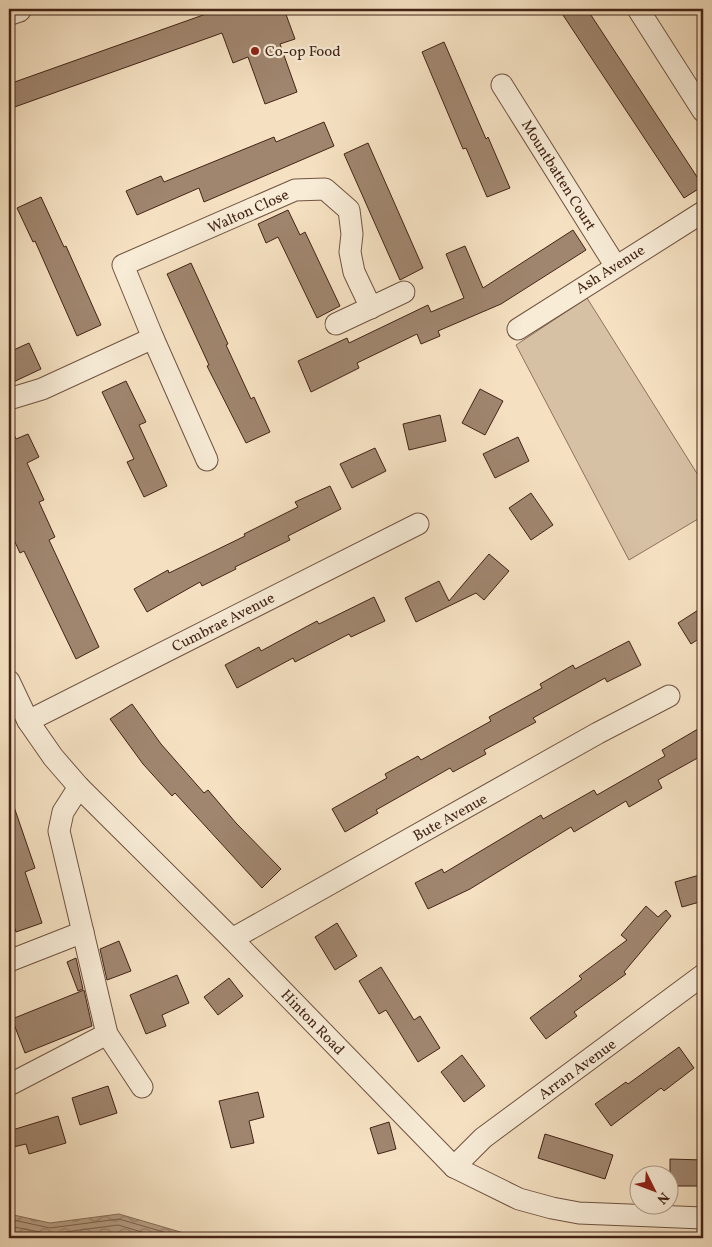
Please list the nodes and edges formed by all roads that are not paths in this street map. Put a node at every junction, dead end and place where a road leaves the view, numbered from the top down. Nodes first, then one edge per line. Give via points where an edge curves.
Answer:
1 (18, 9) edge
2 (638, 9) edge
3 (9, 12) edge
4 (502, 85) dead end
5 (701, 105) edge
6 (703, 212) edge
7 (615, 265) junction
8 (404, 292) dead end
9 (371, 308) junction
10 (336, 324) dead end
11 (518, 328) dead end
12 (153, 338) junction
13 (9, 399) edge
14 (207, 460) dead end
15 (418, 524) dead end
16 (9, 680) edge
17 (669, 696) dead end
18 (28, 721) junction
19 (79, 787) junction
20 (84, 932) junction
21 (232, 939) junction
22 (9, 961) edge
23 (703, 976) edge
24 (108, 1034) junction
25 (9, 1085) edge
26 (142, 1087) dead end
27 (454, 1167) junction
28 (703, 1218) edge

1 - 3 street
2 - 5 street
4 - 7 street, Mountbatten Court
6 - 7 street, Ash Avenue
7 - 11 street, Ash Avenue
8 - 9 street
9 - 10 street
9 - 12 street, Walton Close via 354,272 349,210 325,189 296,190 123,265
12 - 13 street via 42,389
12 - 14 street, Walton Close
15 - 18 street, Cumbrae Avenue
16 - 18 street, Hinton Road
17 - 21 street, Bute Avenue
18 - 19 street, Hinton Road
19 - 20 street via 63,812 59,832
19 - 21 street, Hinton Road
20 - 22 street
20 - 24 street
21 - 27 street, Hinton Road
23 - 27 street, Arran Avenue via 483,1138
24 - 25 street
24 - 26 street
27 - 28 street, Hinton Road via 519,1199 552,1208 579,1213

